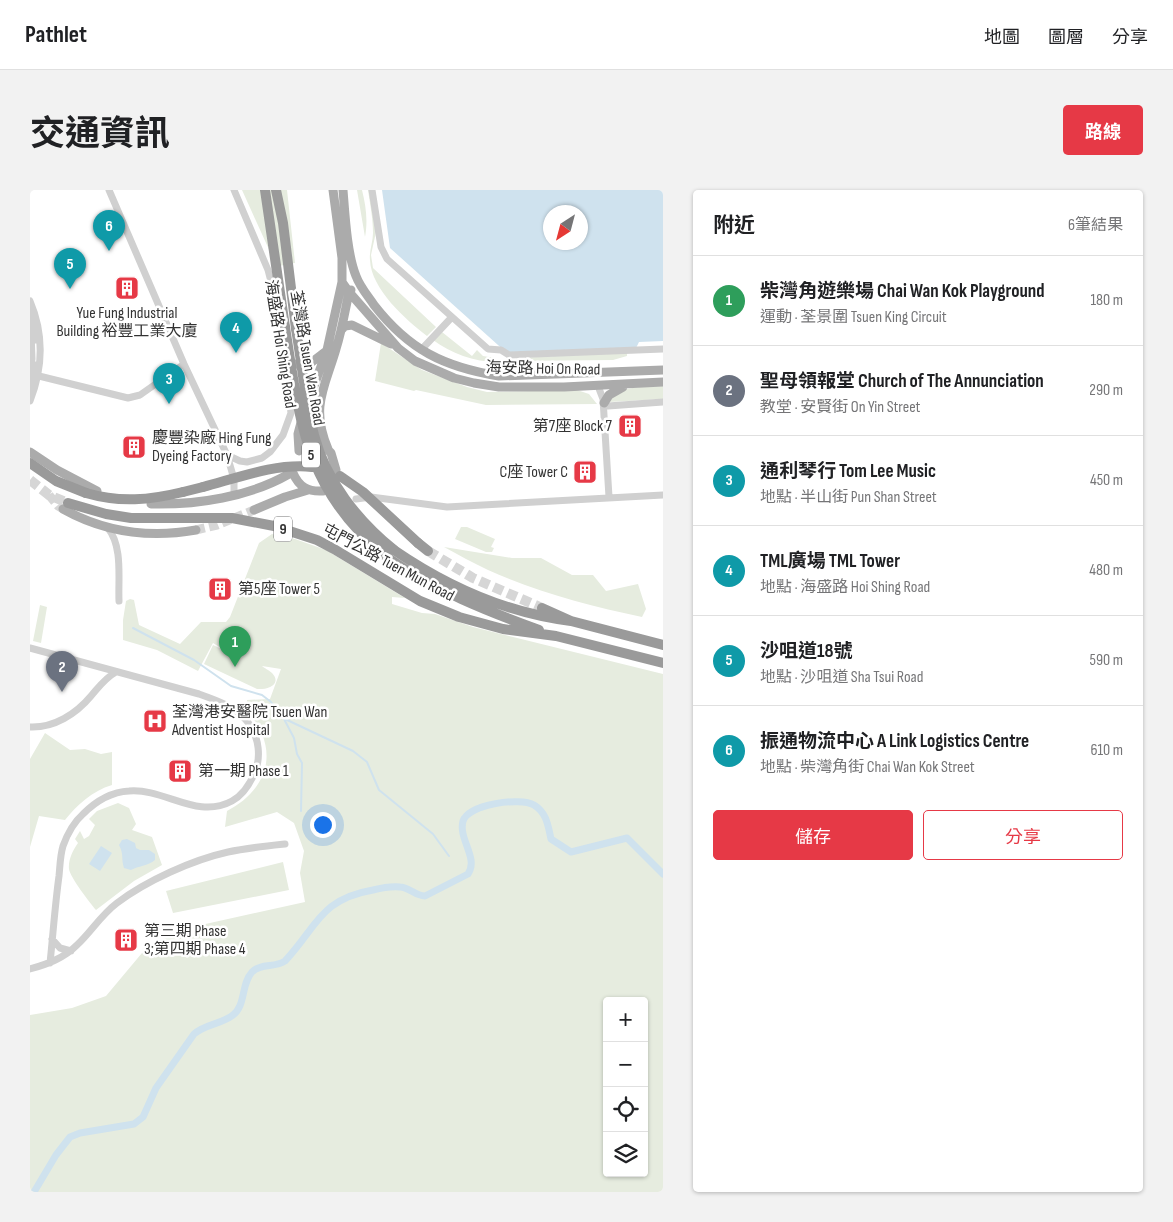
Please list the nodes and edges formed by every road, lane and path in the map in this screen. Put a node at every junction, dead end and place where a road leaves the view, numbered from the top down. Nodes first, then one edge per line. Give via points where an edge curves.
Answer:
1 (109, 190) edge
2 (234, 190) edge
3 (264, 190) edge
4 (276, 190) edge
5 (281, 190) edge
6 (333, 190) edge
7 (343, 190) edge
8 (372, 190) edge
9 (283, 223) junction
10 (356, 278) junction
11 (342, 282) junction
12 (349, 292) junction
13 (30, 301) edge
14 (30, 313) edge
15 (452, 317) junction
16 (30, 328) edge
17 (341, 330) junction
18 (398, 348) junction
19 (663, 349) edge
20 (327, 350) junction
21 (421, 350) junction
22 (284, 355) junction
23 (184, 364) junction
24 (30, 370) edge
25 (663, 370) edge
26 (573, 374) junction
27 (38, 376) junction
28 (663, 382) edge
29 (628, 384) junction
30 (598, 386) junction
31 (30, 388) edge
32 (30, 401) edge
33 (663, 402) edge
34 (606, 405) junction
35 (328, 449) junction
36 (298, 451) junction
37 (30, 452) edge
38 (227, 455) junction
39 (295, 462) dead end
40 (30, 464) edge
41 (312, 467) dead end
42 (336, 475) junction
43 (308, 490) junction
44 (97, 491) dead end
45 (234, 494) junction
46 (663, 495) edge
47 (609, 498) junction
48 (356, 499) dead end
49 (152, 504) dead end
50 (66, 506) joint
51 (254, 510) tunnel mouth
52 (108, 528) junction
53 (196, 530) tunnel mouth
54 (125, 531) junction
55 (117, 545) junction
56 (428, 551) tunnel mouth
57 (391, 554) junction
58 (120, 601) dead end
59 (542, 608) tunnel mouth
60 (571, 621) junction
61 (556, 636) junction
62 (663, 645) edge
63 (30, 648) edge
64 (663, 663) edge
65 (96, 667) junction
66 (116, 672) junction
67 (98, 686) junction
68 (30, 727) edge
69 (285, 844) dead end
70 (52, 939) junction
71 (71, 951) junction
72 (50, 964) junction
73 (30, 969) edge

1 - 23 street
2 - 22 street, 海盛路 Hoi Shing Road via 268,270
3 - 57 highway, 荃灣路 Tsuen Wan Road / 5, bridge via 294,386 309,449 322,481 341,510 365,537
4 - 9 highway, 荃灣路 Tsuen Wan Road / 5
5 - 9 highway
6 - 11 main road
7 - 10 main road
8 - 15 street via 387,259
9 - 57 highway, 荃灣路 Tsuen Wan Road / 5, bridge via 296,329 317,445 342,495
10 - 11 main road via 349,276
10 - 12 main road via 355,286
10 - 21 main road, 海安路 Hoi On Road via 397,332
11 - 12 main road, 海安路 Hoi On Road
11 - 20 main road
12 - 17 main road
12 - 18 main road, 海安路 Hoi On Road
13 - 27 street via 40,330
14 - 31 street via 36,335 36,360
15 - 19 street via 488,349 501,350 509,355
15 - 21 street
16 - 24 street
17 - 18 main road via 352,325
17 - 35 main road via 320,399 319,410
18 - 30 main road, 海安路 Hoi On Road via 422,364 474,383
20 - 22 main road via 304,366 293,364
20 - 36 main road via 300,424
21 - 26 main road, 海安路 Hoi On Road via 457,366 499,376
22 - 38 street, 海盛路 Hoi Shing Road via 291,413 283,435 262,458 247,462
23 - 27 street via 140,394 128,398
23 - 38 street
25 - 26 main road, 海安路 Hoi On Road
26 - 30 main road
27 - 32 street
28 - 29 main road, 海安路 Hoi On Road
29 - 30 main road, 海安路 Hoi On Road
29 - 34 main road via 609,395
30 - 34 street
33 - 34 street
34 - 47 street
35 - 36 main road via 322,444 310,443
35 - 42 main road
36 - 39 main road
37 - 44 main road
38 - 45 street via 234,479
40 - 41 highway, bridge via 56,482 78,491 129,500 168,495 272,469
42 - 43 main road via 323,491
42 - 56 highway, 屯門公路 Tuen Mun Road, bridge via 362,492
43 - 45 main road via 291,473
43 - 51 main road
45 - 49 main road via 194,503
46 - 47 street
47 - 48 street via 447,507 371,497
50 - 52 main road via 90,522
50 - 61 highway, 屯門公路 Tuen Mun Road / 9 via 131,518 232,518 274,526 317,540 406,594 444,612 496,627
52 - 54 main road
52 - 55 street
53 - 54 main road via 163,534
54 - 55 street
55 - 58 street
57 - 60 highway, 荃灣路 Tsuen Wan Road / 5 via 497,603 537,616
57 - 61 highway, 荃灣路 Tsuen Wan Road / 5 via 440,589
59 - 60 highway
60 - 62 highway
61 - 64 highway, 屯門公路 Tuen Mun Road / 9
63 - 65 street
65 - 66 street
65 - 67 street via 100,677
66 - 67 street
66 - 70 street via 199,694 232,707 252,728 258,745 258,762 242,794 221,806 203,808 133,790 108,795 94,804 75,822 63,848
67 - 68 street via 83,705 65,718 43,727
69 - 71 street via 229,852 196,861 157,879 107,911
70 - 71 street via 60,948
70 - 72 street
71 - 72 street
72 - 73 street

